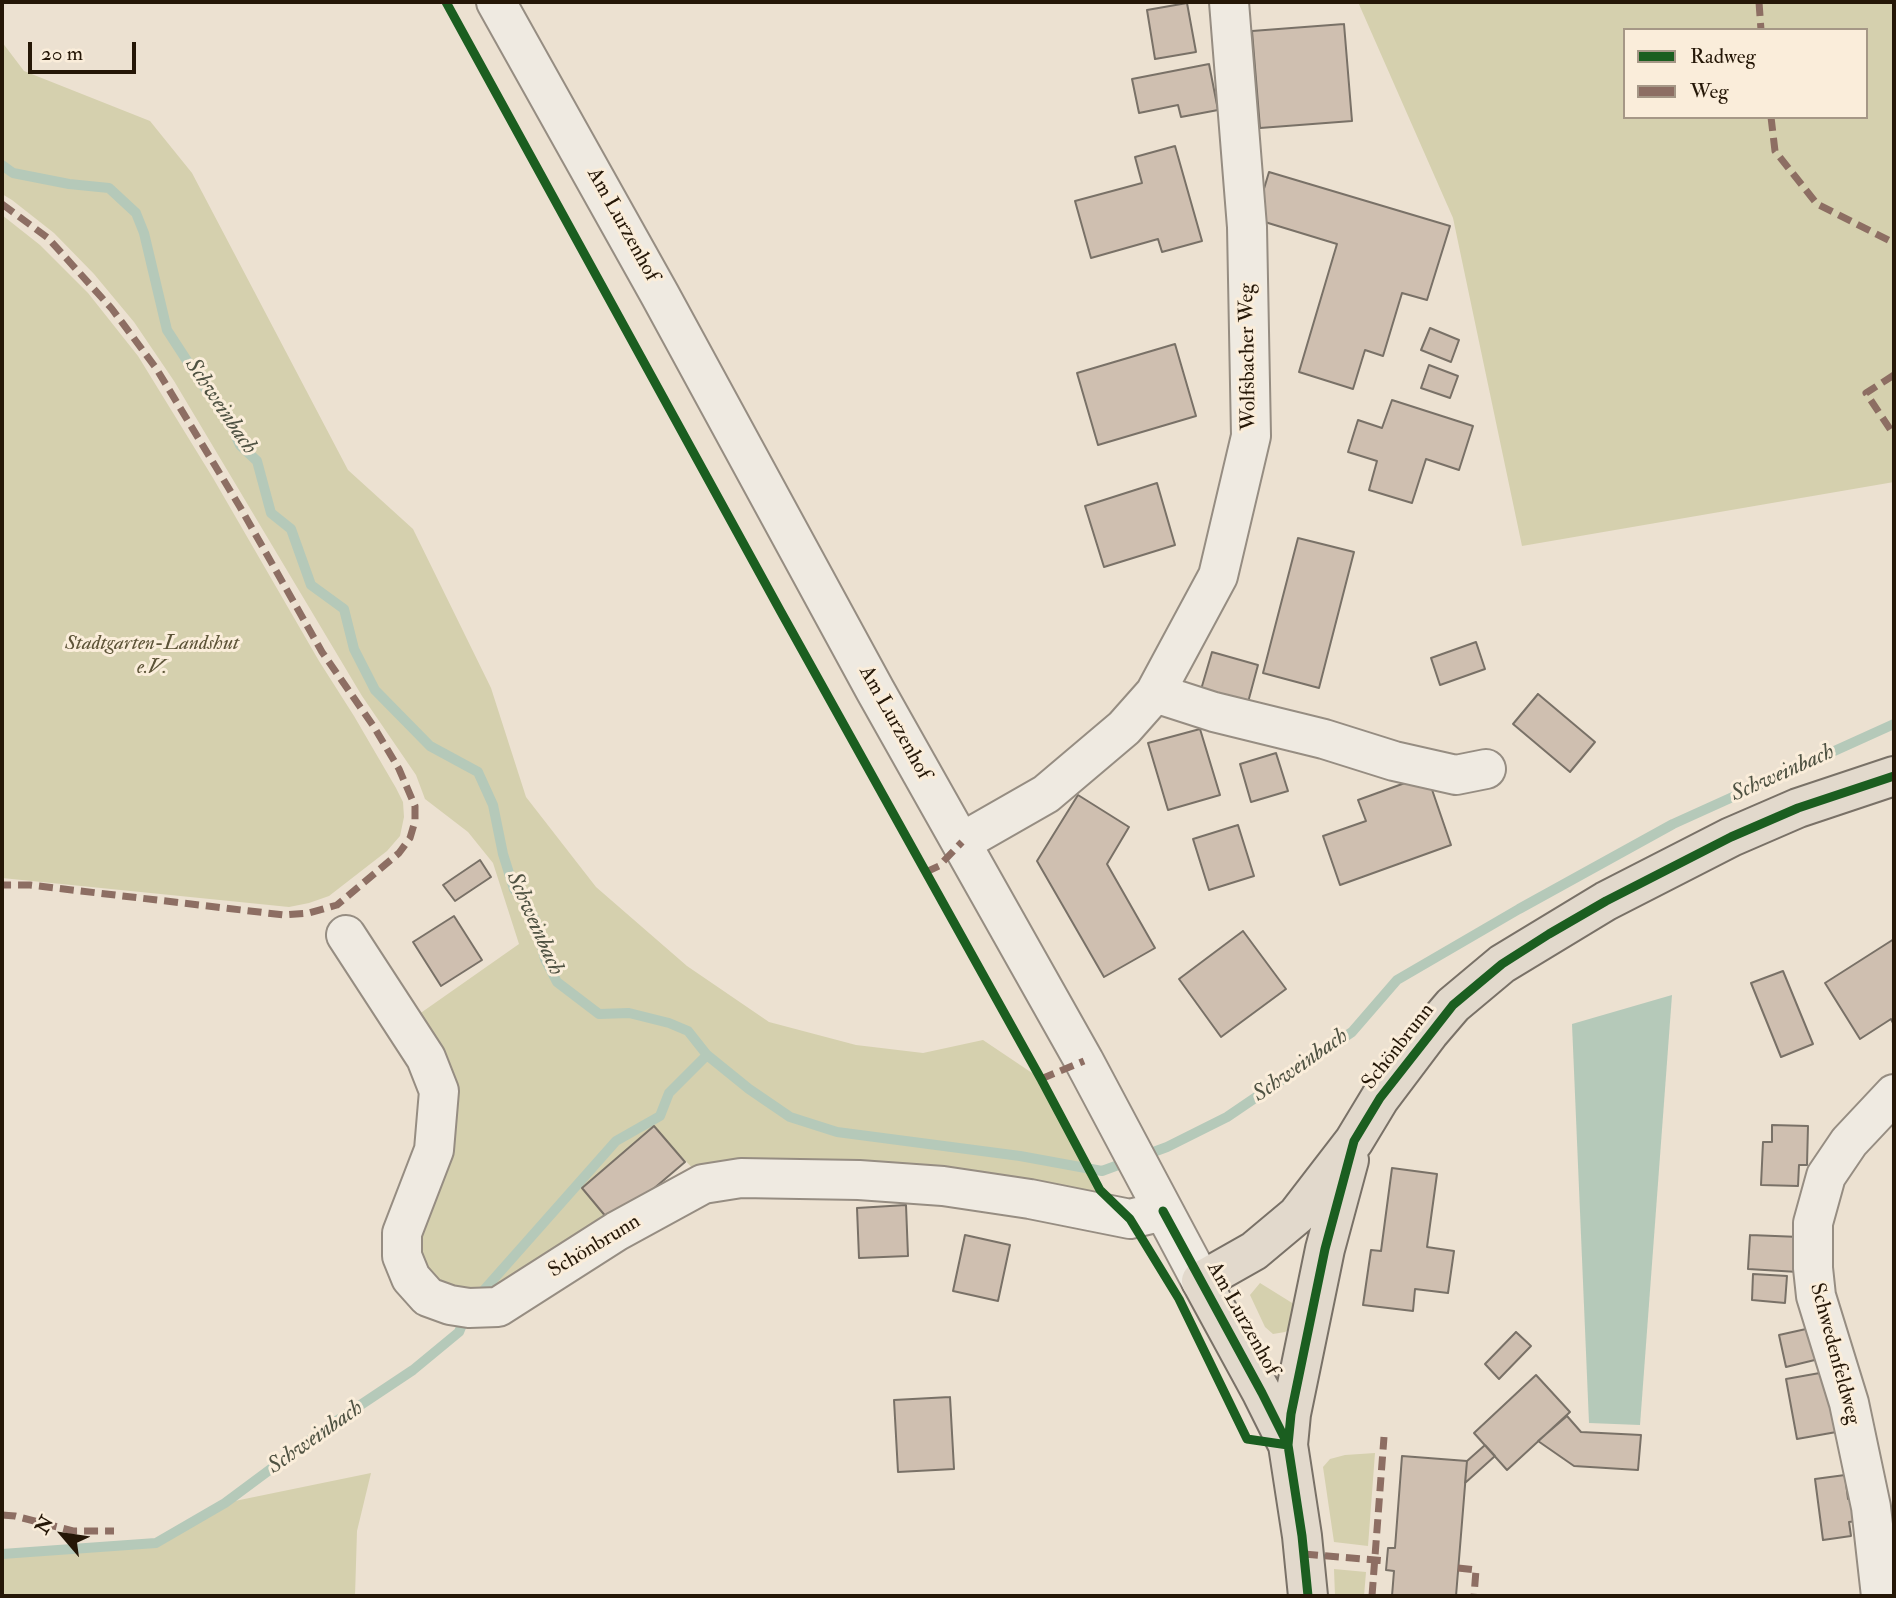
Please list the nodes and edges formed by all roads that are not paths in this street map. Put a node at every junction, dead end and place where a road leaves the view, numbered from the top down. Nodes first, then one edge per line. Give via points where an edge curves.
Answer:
1 (496, 2) edge
2 (1229, 2) edge
3 (1155, 694) junction
4 (1486, 769) dead end
5 (1894, 776) edge
6 (962, 842) junction
7 (346, 934) dead end
8 (1894, 1094) edge
9 (1354, 1141) junction
10 (1155, 1195) junction
11 (1201, 1281) junction
12 (1288, 1445) junction
13 (1308, 1596) edge
14 (1881, 1596) edge

1 - 6 street, Am Lurzenhof
2 - 3 street, Wolfsbacher Weg via 1247,227 1251,436 1218,576
3 - 4 street via 1394,761 1457,775
3 - 6 street, Wolfsbacher Weg via 1124,728 1046,794
5 - 9 main road, Schönbrunn via 1798,808 1731,837 1606,901 1502,964 1453,1005 1380,1098
6 - 10 street, Am Lurzenhof
7 - 10 street, Schönbrunn via 426,1058 439,1091 434,1150 402,1233 402,1256 411,1278 428,1297 450,1305 498,1307 617,1231 703,1184 741,1178 943,1186 1129,1219
8 - 14 street, Schwedenfeldweg via 1849,1142 1826,1176 1813,1223 1816,1296 1849,1403 1871,1507
9 - 11 main road, Schönbrunn via 1297,1215 1254,1251
9 - 12 main road, Schönbrunn via 1325,1249
10 - 11 street, Am Lurzenhof
11 - 12 main road, Am Lurzenhof
12 - 13 main road, Schönbrunn

